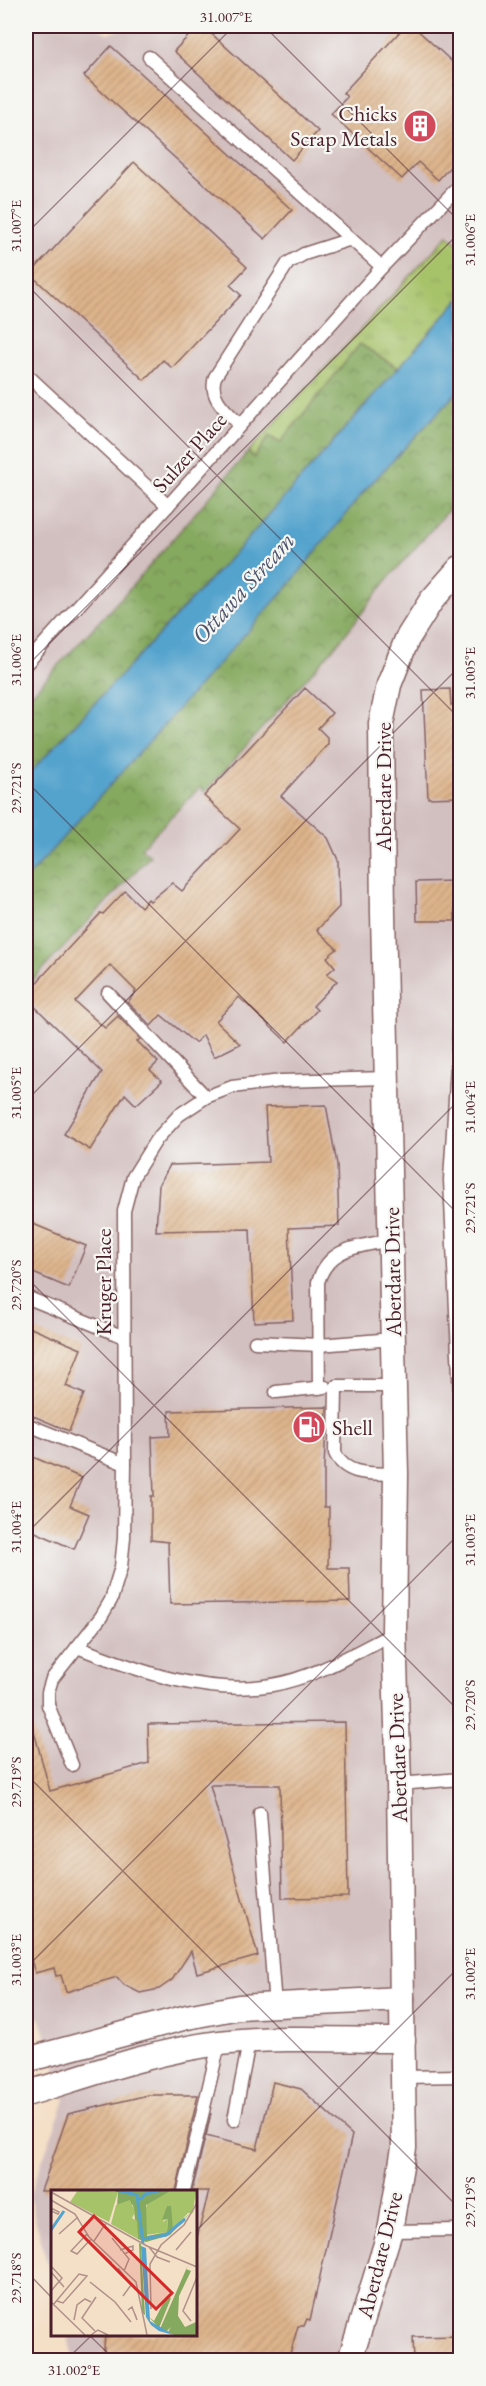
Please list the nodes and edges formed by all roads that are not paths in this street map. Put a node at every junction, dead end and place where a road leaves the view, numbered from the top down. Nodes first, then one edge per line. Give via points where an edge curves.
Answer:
1 (149, 57) dead end
2 (460, 185) edge
3 (351, 239) junction
4 (382, 267) junction
5 (26, 374) edge
6 (240, 425) junction
7 (168, 506) junction
8 (460, 568) edge
9 (26, 664) edge
10 (108, 993) dead end
11 (460, 1017) edge
12 (387, 1078) junction
13 (206, 1097) junction
14 (391, 1240) junction
15 (26, 1297) edge
16 (124, 1337) junction
17 (393, 1339) junction
18 (255, 1342) dead end
19 (319, 1345) junction
20 (336, 1386) junction
21 (393, 1386) junction
22 (319, 1388) junction
23 (276, 1392) dead end
24 (460, 1397) edge
25 (26, 1424) edge
26 (125, 1464) junction
27 (396, 1474) junction
28 (394, 1633) junction
29 (77, 1647) junction
30 (72, 1765) dead end
31 (460, 1779) edge
32 (399, 1784) junction
33 (260, 1814) dead end
34 (402, 1999) junction
35 (275, 2006) junction
36 (403, 2040) junction
37 (249, 2042) junction
38 (219, 2043) junction
39 (26, 2060) edge
40 (460, 2076) edge
41 (403, 2077) junction
42 (26, 2094) edge
43 (234, 2120) dead end
44 (184, 2190) edge
45 (460, 2230) edge
46 (390, 2231) junction
47 (350, 2361) edge

1 - 3 lane
2 - 4 lane, Sulzer Place
3 - 4 lane
3 - 6 lane via 288,263 215,377 218,401
4 - 6 lane, Sulzer Place
5 - 7 lane
6 - 7 lane, Sulzer Place
7 - 9 lane, Sulzer Place
8 - 12 street, Aberdare Drive via 431,601 407,639 389,685 381,724
10 - 13 lane
11 - 24 lane via 450,1179
12 - 13 lane, Kruger Place via 281,1081 232,1087
12 - 14 street, Aberdare Drive
13 - 16 lane, Kruger Place via 179,1115 156,1140 133,1177 124,1211
14 - 17 street, Aberdare Drive
14 - 19 lane via 342,1251 322,1269 318,1282
15 - 16 lane
16 - 26 lane, Kruger Place
17 - 19 lane
17 - 21 street, Aberdare Drive
18 - 19 lane
19 - 22 lane
20 - 21 lane
20 - 22 lane
20 - 27 lane via 335,1453 339,1461 350,1471
21 - 27 street, Aberdare Drive
22 - 23 lane
25 - 26 lane
26 - 29 lane, Kruger Place via 121,1567 111,1600
27 - 28 street, Aberdare Drive
28 - 29 lane via 311,1673 273,1685 226,1689 142,1670
28 - 32 street, Aberdare Drive
29 - 30 lane, Kruger Place via 52,1679 48,1692 48,1705
31 - 32 lane
32 - 34 street, Aberdare Drive
33 - 35 lane
34 - 35 street
34 - 36 street, Aberdare Drive
35 - 39 street via 239,2007 187,2017
36 - 37 street
36 - 41 street, Aberdare Drive
37 - 38 street
37 - 43 lane
38 - 42 street via 118,2066
38 - 44 lane
40 - 41 lane
41 - 46 street, Aberdare Drive via 404,2148
45 - 46 lane
46 - 47 street, Aberdare Drive

